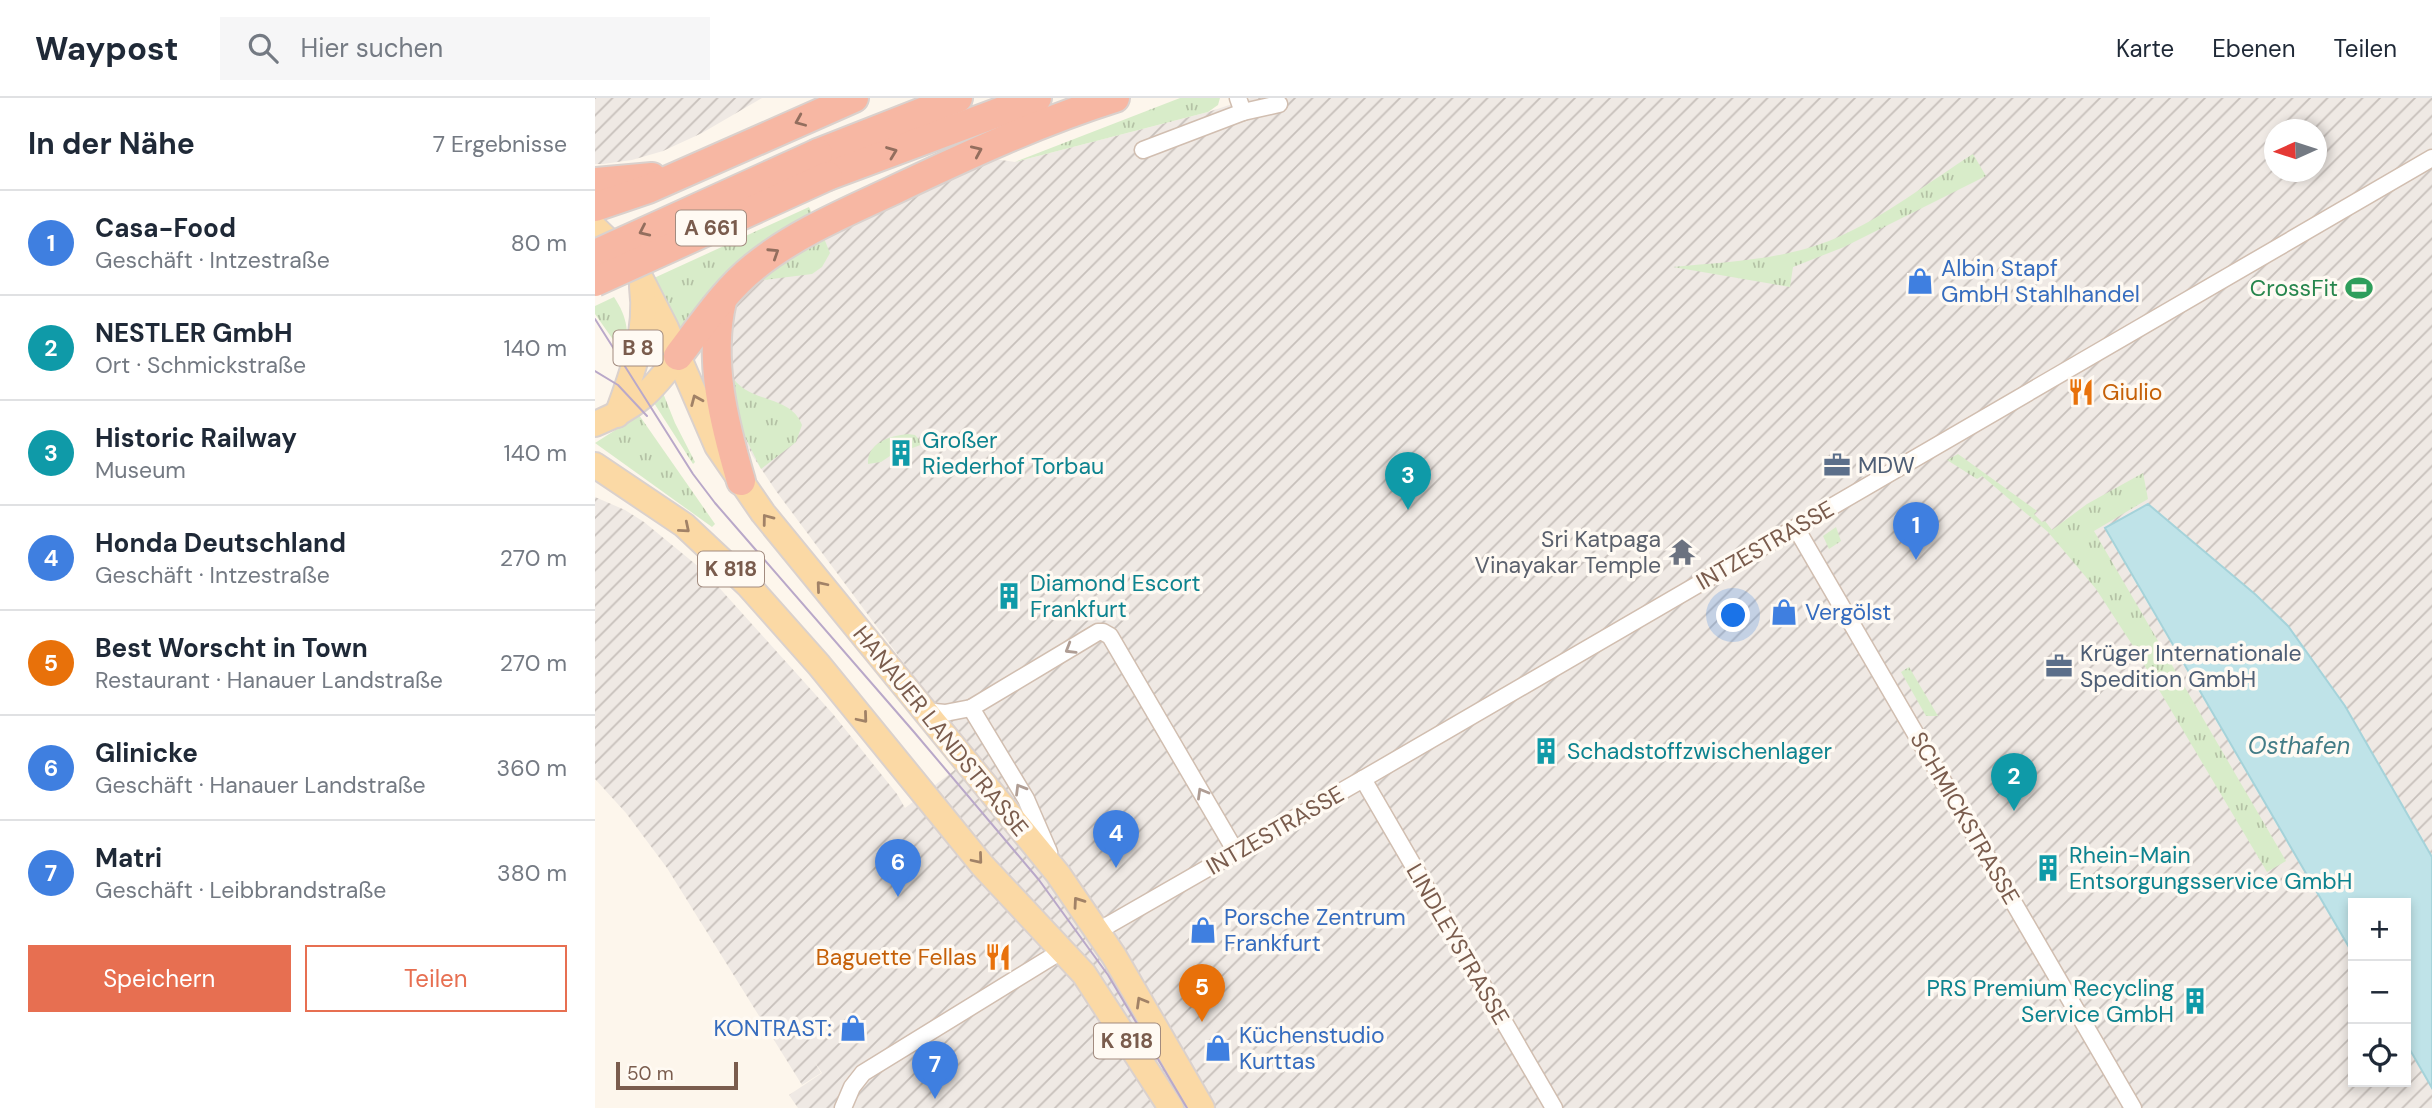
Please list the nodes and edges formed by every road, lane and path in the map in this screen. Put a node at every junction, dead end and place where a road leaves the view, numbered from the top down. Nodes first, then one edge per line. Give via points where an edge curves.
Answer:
1 (854, 98) edge
2 (958, 98) edge
3 (1037, 98) edge
4 (1115, 98) edge
5 (1279, 104) dead end
6 (1240, 105) edge
7 (747, 144) junction
8 (1143, 150) dead end
9 (2432, 158) edge
10 (823, 164) junction
11 (595, 182) edge
12 (595, 207) edge
13 (595, 228) edge
14 (595, 248) edge
15 (595, 254) edge
16 (638, 275) junction
17 (595, 282) edge
18 (723, 298) junction
19 (678, 356) junction
20 (602, 416) edge
21 (595, 465) edge
22 (595, 476) edge
23 (741, 481) junction
24 (630, 488) junction
25 (1796, 528) junction
26 (971, 708) junction
27 (924, 710) junction
28 (1363, 779) junction
29 (1236, 852) junction
30 (1058, 874) junction
31 (1098, 931) junction
32 (1063, 950) junction
33 (843, 1108) edge
34 (1171, 1108) edge
35 (1202, 1108) edge
36 (1554, 1108) edge
37 (2133, 1108) edge

1 -> 7 highway
2 - 10 highway, A 661
10 -> 3 highway, A 661
18 -> 4 highway via 771,254 845,214 980,150
5 - 6 street
6 - 8 street
7 - 11 highway via 664,175
7 - 12 highway via 648,189
9 - 25 street, INTZESTRASSE
10 -> 15 highway, A 661, bridge
10 - 17 highway, A 661, bridge
13 - 16 main road, B 8
14 - 16 main road
16 - 19 main road, B 8
16 - 20 main road, B 8 via 644,304 629,383
18 - 19 highway
18 - 23 highway via 716,366 728,439
19 - 20 main road, B 8 via 643,398
23 -> 19 main road, HANAUER LANDSTRASSE / K 818 via 717,446
21 - 24 main road, K 818
22 - 24 main road
27 -> 23 main road, HANAUER LANDSTRASSE / K 818 via 795,555
24 -> 32 main road, K 818 via 684,525 748,585 982,865
25 - 28 street, INTZESTRASSE
25 - 37 street, SCHMICKSTRASSE
26 - 27 street via 945,713
29 -> 26 street via 1110,636 1103,632
30 -> 26 street via 1026,799
27 - 30 main road, HANAUER LANDSTRASSE / K 818
28 - 29 street, INTZESTRASSE
28 - 36 street, LINDLEYSTRASSE
29 - 31 street, INTZESTRASSE
31 -> 30 main road, HANAUER LANDSTRASSE / K 818
31 - 32 main road
35 -> 31 main road, HANAUER LANDSTRASSE / K 818
32 - 33 street via 863,1073
32 - 34 main road, K 818 via 1084,974

